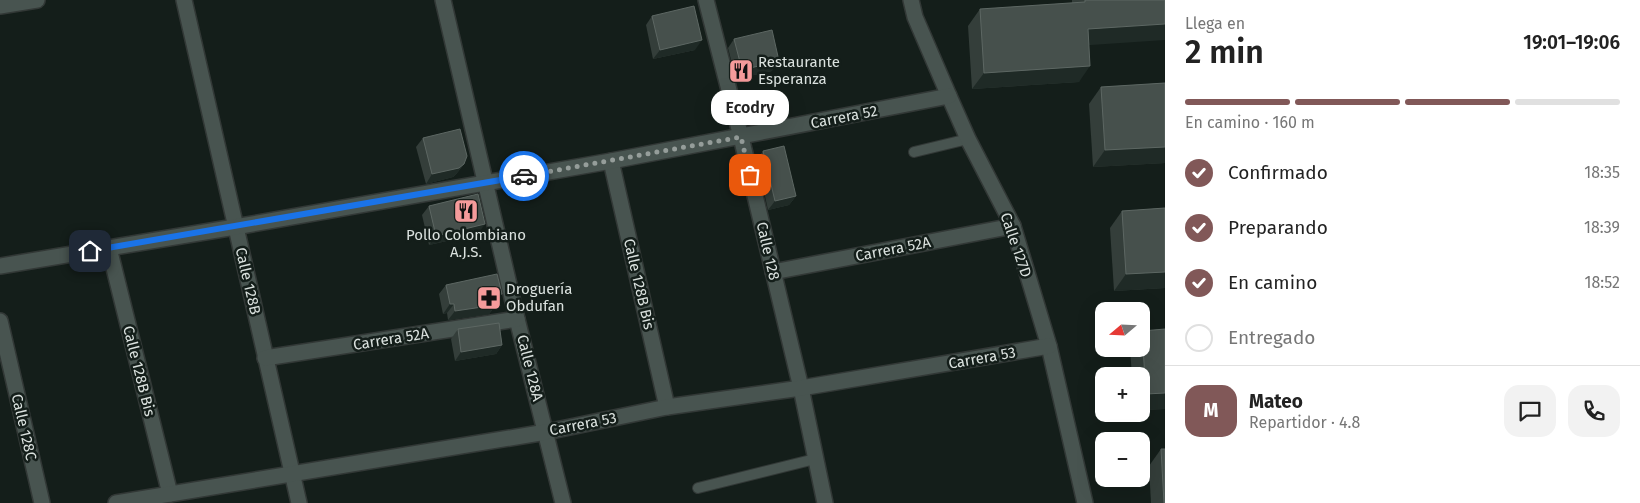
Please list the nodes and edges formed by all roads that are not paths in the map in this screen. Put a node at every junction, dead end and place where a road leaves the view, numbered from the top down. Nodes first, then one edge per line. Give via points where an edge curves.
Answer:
1 (37, 0) edge
2 (184, 0) edge
3 (443, 0) edge
4 (706, 0) edge
5 (911, 0) edge
6 (0, 6) edge
7 (949, 96) junction
8 (741, 137) junction
9 (968, 139) junction
10 (914, 152) dead end
11 (611, 161) junction
12 (486, 183) junction
13 (1012, 226) junction
14 (235, 227) junction
15 (109, 248) junction
16 (0, 266) edge
17 (773, 272) junction
18 (517, 319) junction
19 (0, 321) edge
20 (1049, 346) junction
21 (265, 358) junction
22 (801, 388) junction
23 (667, 407) junction
24 (546, 432) junction
25 (815, 460) junction
26 (292, 473) junction
27 (698, 488) dead end
28 (170, 494) junction
29 (42, 503) edge
30 (116, 503) edge
31 (299, 503) edge
32 (563, 503) edge
33 (825, 503) edge
34 (1085, 503) edge

1 - 6 street
2 - 14 street, Calle 128B
3 - 12 street, Calle 128A
4 - 8 street, Calle 128
5 - 7 street, Calle 127D via 915,17
7 - 8 street, Carrera 52
7 - 9 street, Calle 127D
8 - 11 street, Carrera 52
8 - 17 street, Calle 128
9 - 10 lane
9 - 13 street, Calle 127D
11 - 12 street, Carrera 52
11 - 23 street, Calle 128B Bis
12 - 14 street, Carrera 52
12 - 18 street, Calle 128A
13 - 17 street, Carrera 52A
13 - 20 street, Calle 127D
14 - 15 street, Carrera 52
14 - 21 street, Calle 128B
15 - 16 street, Carrera 52
15 - 28 street, Calle 128B Bis
17 - 22 street, Calle 128
18 - 21 street, Carrera 52A
18 - 24 street, Calle 128A
19 - 29 street, Calle 128C
20 - 22 street, Carrera 53
20 - 34 street, Calle 127D
21 - 26 street, Calle 128B
22 - 23 street, Carrera 53
22 - 25 street, Calle 128
23 - 24 street, Carrera 53
24 - 26 street, Carrera 53
24 - 32 street, Calle 128A
25 - 27 lane
25 - 33 street, Calle 128
26 - 28 street, Carrera 53
26 - 31 street, Calle 128B
28 - 30 street, Carrera 53

